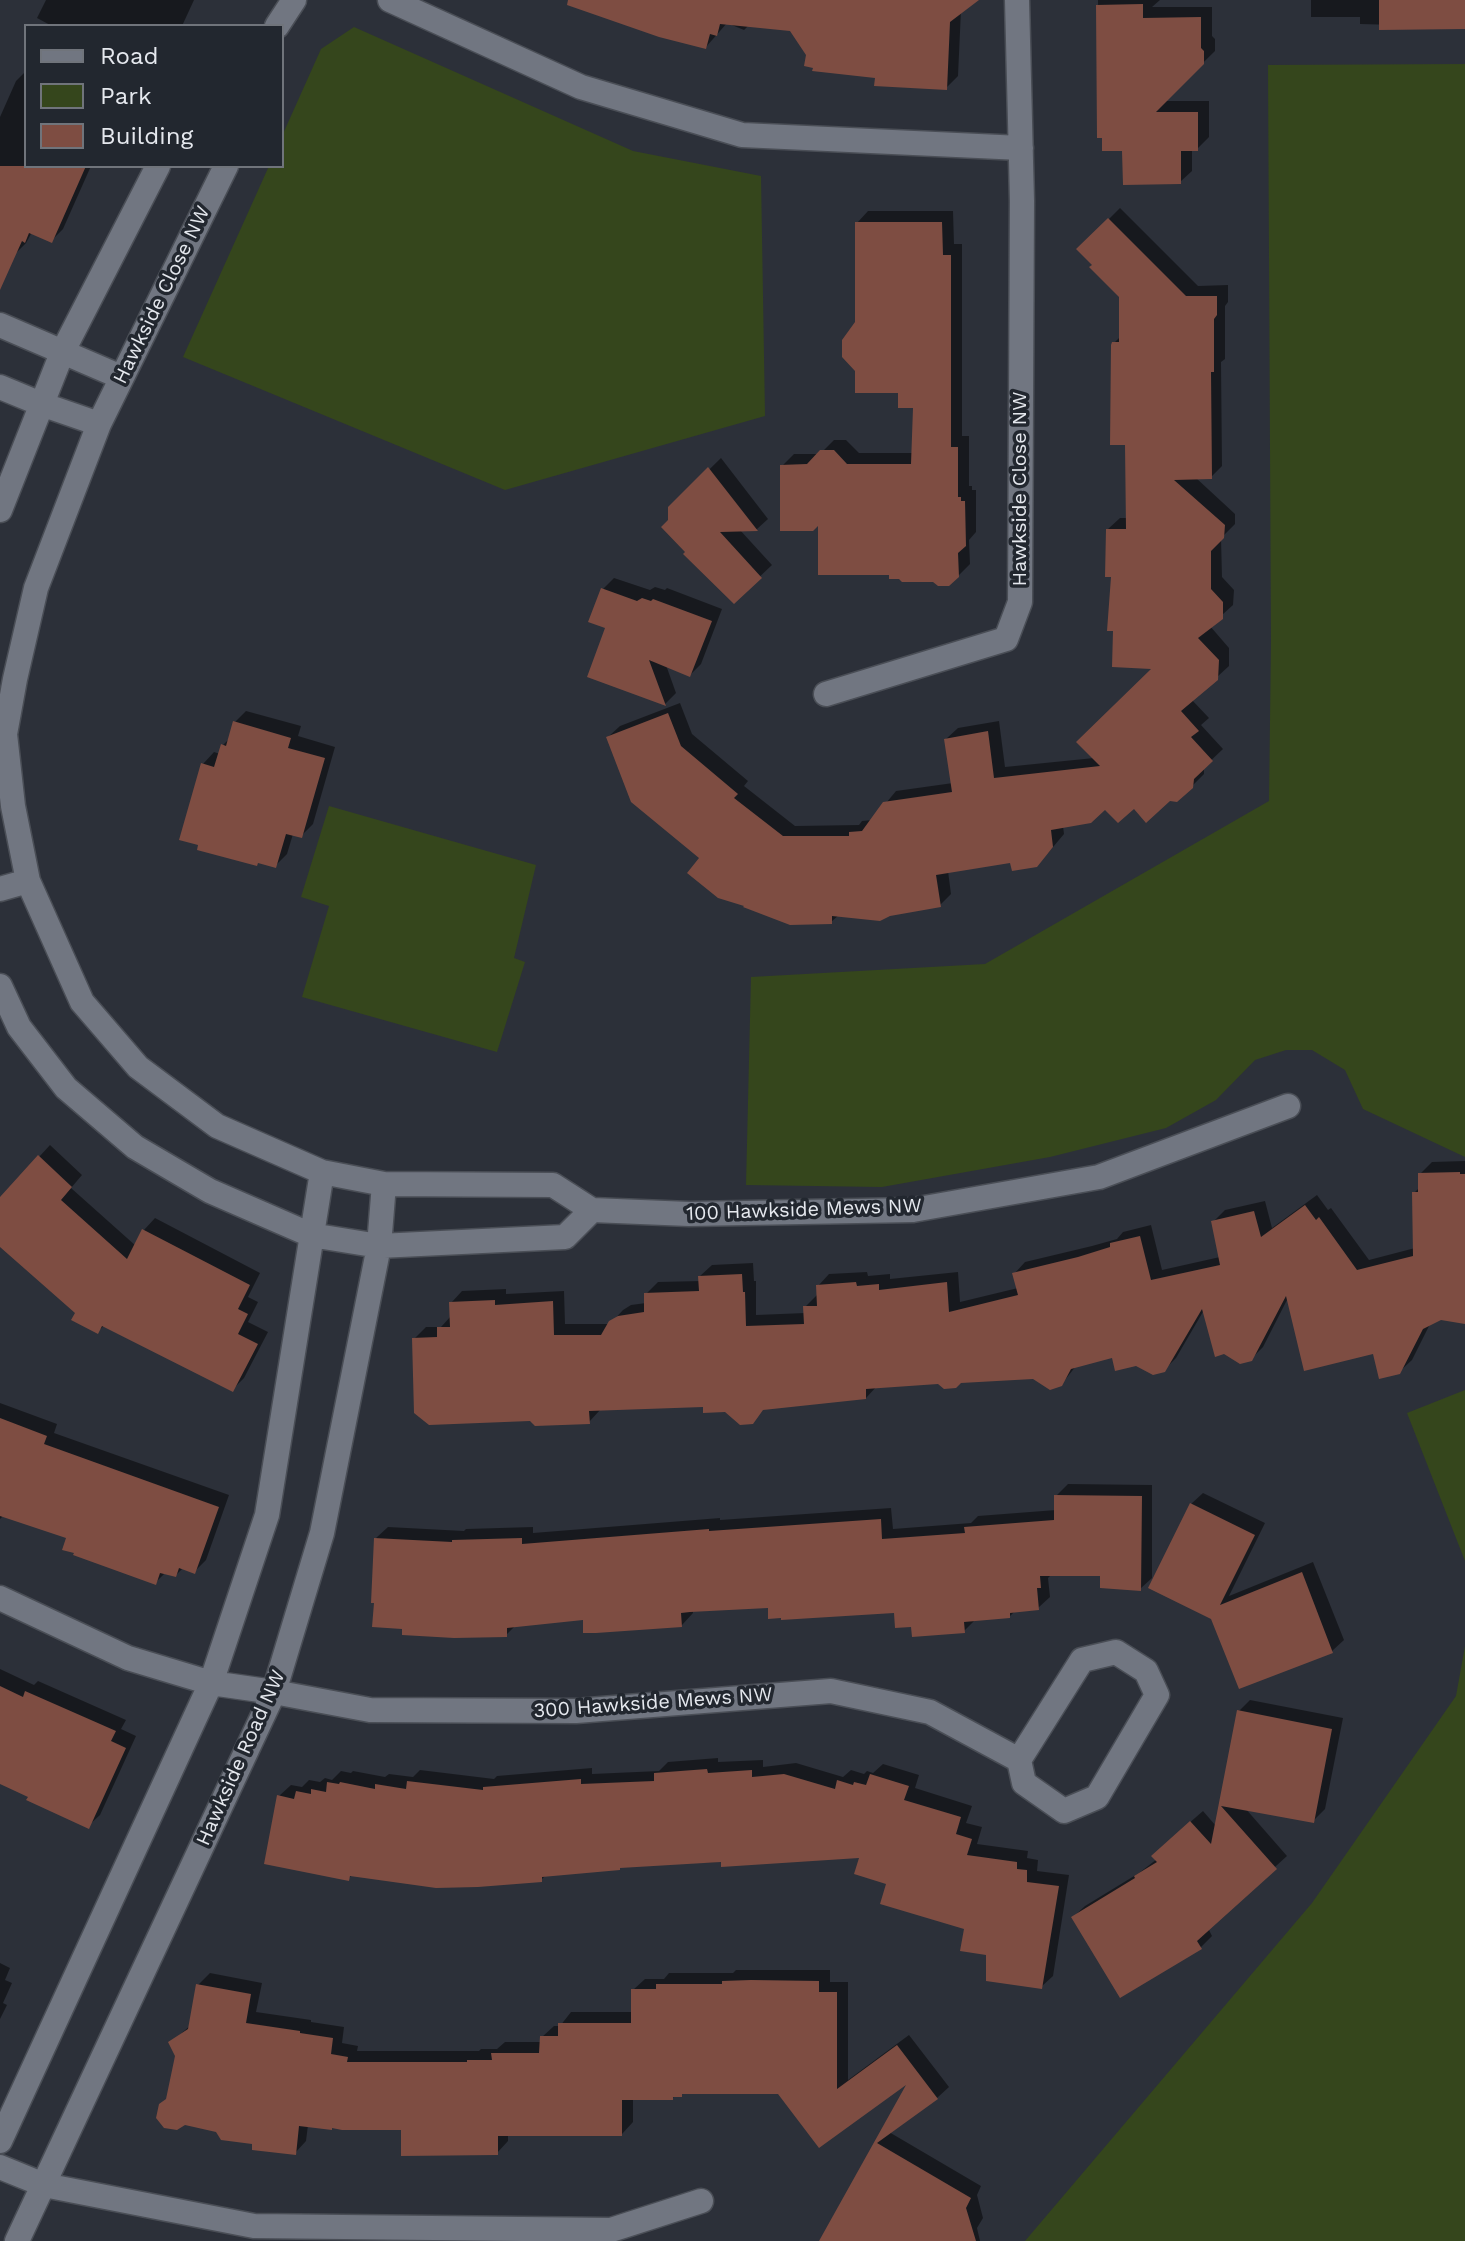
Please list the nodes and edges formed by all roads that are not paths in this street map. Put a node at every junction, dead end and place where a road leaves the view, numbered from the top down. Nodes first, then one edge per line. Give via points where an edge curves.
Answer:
1 (294, 0) edge
2 (390, 0) edge
3 (1017, 0) edge
4 (278, 24) edge
5 (1021, 148) junction
6 (157, 168) edge
7 (225, 168) edge
8 (0, 325) edge
9 (62, 353) junction
10 (121, 377) junction
11 (0, 387) edge
12 (41, 404) junction
13 (99, 424) junction
14 (0, 510) edge
15 (826, 694) dead end
16 (6, 808) edge
17 (28, 881) junction
18 (0, 889) edge
19 (0, 986) edge
20 (1288, 1106) dead end
21 (322, 1172) junction
22 (384, 1184) junction
23 (592, 1210) junction
24 (311, 1235) junction
25 (379, 1246) junction
26 (0, 1598) edge
27 (211, 1683) junction
28 (274, 1692) junction
29 (1019, 1760) junction
30 (0, 2141) edge
31 (0, 2167) edge
32 (44, 2185) junction
33 (701, 2201) dead end
34 (17, 2241) edge

1 - 4 street
2 - 5 street via 581,87 742,135
3 - 5 street, Hawkside Close NW
5 - 15 street, Hawkside Close NW via 1020,602 1006,639
6 - 9 street
7 - 10 street, Hawkside Close NW
8 - 9 street
9 - 10 street
9 - 12 street
10 - 13 street, Hawkside Close NW
11 - 12 street
12 - 13 street
12 - 14 street
13 - 16 street via 36,588 5,734
16 - 17 street
17 - 18 street
17 - 21 street via 82,1002 138,1067 217,1126
19 - 24 street via 19,1027 66,1088 135,1147 210,1191
20 - 23 street, 100 Hawkside Mews NW via 1099,1177 913,1210
21 - 22 street
21 - 24 street
22 - 23 street via 553,1185
22 - 25 street, Hawkside Road NW
23 - 25 street via 565,1237
24 - 25 street
24 - 27 street via 267,1515
25 - 28 street, Hawkside Road NW via 322,1533
26 - 27 street, 300 Hawkside Mews NW via 128,1658
27 - 28 street, 300 Hawkside Mews NW
27 - 30 street
28 - 29 street, 300 Hawkside Mews NW via 370,1710 576,1711 831,1691 930,1712
28 - 32 street, Hawkside Road NW
29 - 29 street via 1024,1783 1064,1811 1097,1797 1157,1695 1146,1671 1116,1652 1082,1660
31 - 32 street
32 - 33 street via 254,2226 611,2230
32 - 34 street, Hawkside Road NW

